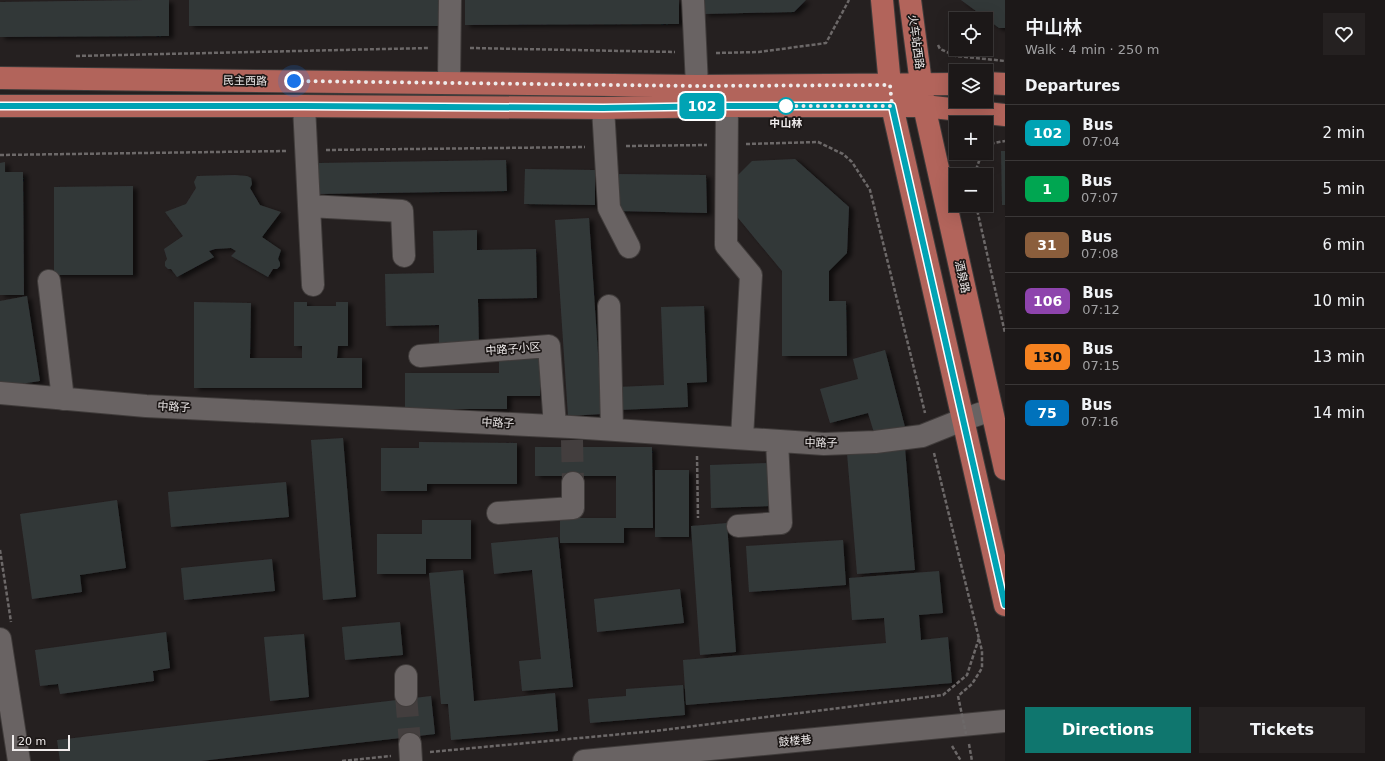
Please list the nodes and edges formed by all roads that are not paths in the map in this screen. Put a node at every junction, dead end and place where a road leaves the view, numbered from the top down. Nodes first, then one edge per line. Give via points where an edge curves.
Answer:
1 (450, 0) edge
2 (693, 0) edge
3 (882, 0) edge
4 (910, 0) edge
5 (0, 78) edge
6 (449, 82) junction
7 (993, 83) edge
8 (1005, 84) edge
9 (697, 86) junction
10 (949, 86) edge
11 (891, 95) junction
12 (923, 95) junction
13 (0, 106) edge
14 (304, 106) junction
15 (727, 106) junction
16 (603, 108) junction
17 (1005, 115) edge
18 (309, 206) junction
19 (629, 247) dead end
20 (404, 256) dead end
21 (49, 281) dead end
22 (313, 285) dead end
23 (609, 306) dead end
24 (420, 356) dead end
25 (0, 393) edge
26 (63, 399) junction
27 (991, 410) junction
28 (962, 420) junction
29 (612, 429) junction
30 (566, 431) junction
31 (742, 438) junction
32 (777, 441) junction
33 (1005, 469) edge
34 (572, 483) tunnel mouth
35 (498, 513) dead end
36 (738, 526) dead end
37 (1005, 605) edge
38 (0, 639) edge
39 (1005, 721) edge
40 (738, 754) edge
41 (19, 761) edge
42 (584, 761) edge

1 - 6 street
2 - 9 street
3 - 11 main road
4 - 12 main road, 火车站西路
5 - 6 main road, 民主西路
6 - 9 main road, 民主西路
7 - 8 main road
9 - 11 main road, 民主西路
10 - 12 main road
11 - 12 main road, 民主西路
11 - 15 main road, 民主西路
11 - 28 main road
12 - 17 main road
12 - 27 main road, 酒泉路
13 - 14 main road, 民主西路
14 - 16 main road, 民主西路
14 - 18 street
15 - 16 main road, 民主西路
15 - 31 street via 726,245 751,275
16 - 19 street via 609,208
18 - 20 street via 402,211
18 - 22 street
21 - 26 street
23 - 29 street
24 - 30 street, 中路子小区 via 549,346
25 - 26 street, 中路子
26 - 30 street, 中路子
27 - 28 street, 中路子
27 - 33 main road, 酒泉路
28 - 32 street, 中路子 via 922,436 875,442 824,444
28 - 37 main road
29 - 30 street, 中路子
29 - 31 street, 中路子
31 - 32 street, 中路子
32 - 36 street via 781,523
34 - 35 street via 573,508
38 - 41 street
39 - 40 street, 鼓楼巷
40 - 42 street, 鼓楼巷

